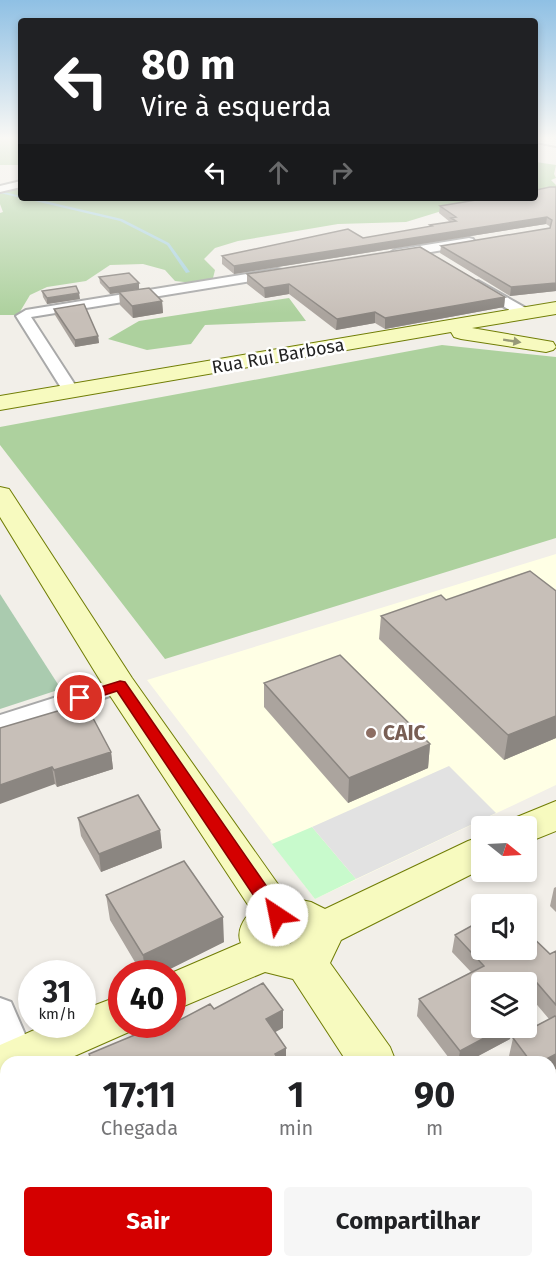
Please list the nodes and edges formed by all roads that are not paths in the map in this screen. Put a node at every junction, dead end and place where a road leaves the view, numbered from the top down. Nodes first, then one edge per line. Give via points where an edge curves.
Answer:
1 (478, 241) edge
2 (422, 250) junction
3 (377, 257) edge
4 (441, 262) edge
5 (286, 272) edge
6 (469, 279) edge
7 (556, 308) edge
8 (526, 314) junction
9 (436, 330) junction
10 (546, 346) dead end
11 (71, 391) junction
12 (0, 403) edge
13 (0, 495) edge
14 (120, 685) junction
15 (0, 724) edge
16 (556, 815) edge
17 (537, 824) edge
18 (471, 856) edge
19 (291, 939) junction
20 (186, 986) edge
21 (0, 1012) edge
22 (108, 1020) edge
23 (9, 1056) edge
24 (27, 1056) edge
25 (369, 1056) edge

1 - 2 street
2 - 3 street
2 - 4 street
5 - 11 street via 23,316
6 - 8 street
7 - 8 street, Rua Rui Barbosa
8 - 9 street, Rua Rui Barbosa
9 -> 10 street
9 - 11 street, Rua Rui Barbosa
11 - 12 street, Rua Rui Barbosa
13 - 14 street
14 - 15 street
14 - 19 street
16 - 17 street
18 - 19 street
19 - 20 street
19 - 25 street
21 - 23 street
22 - 24 street

